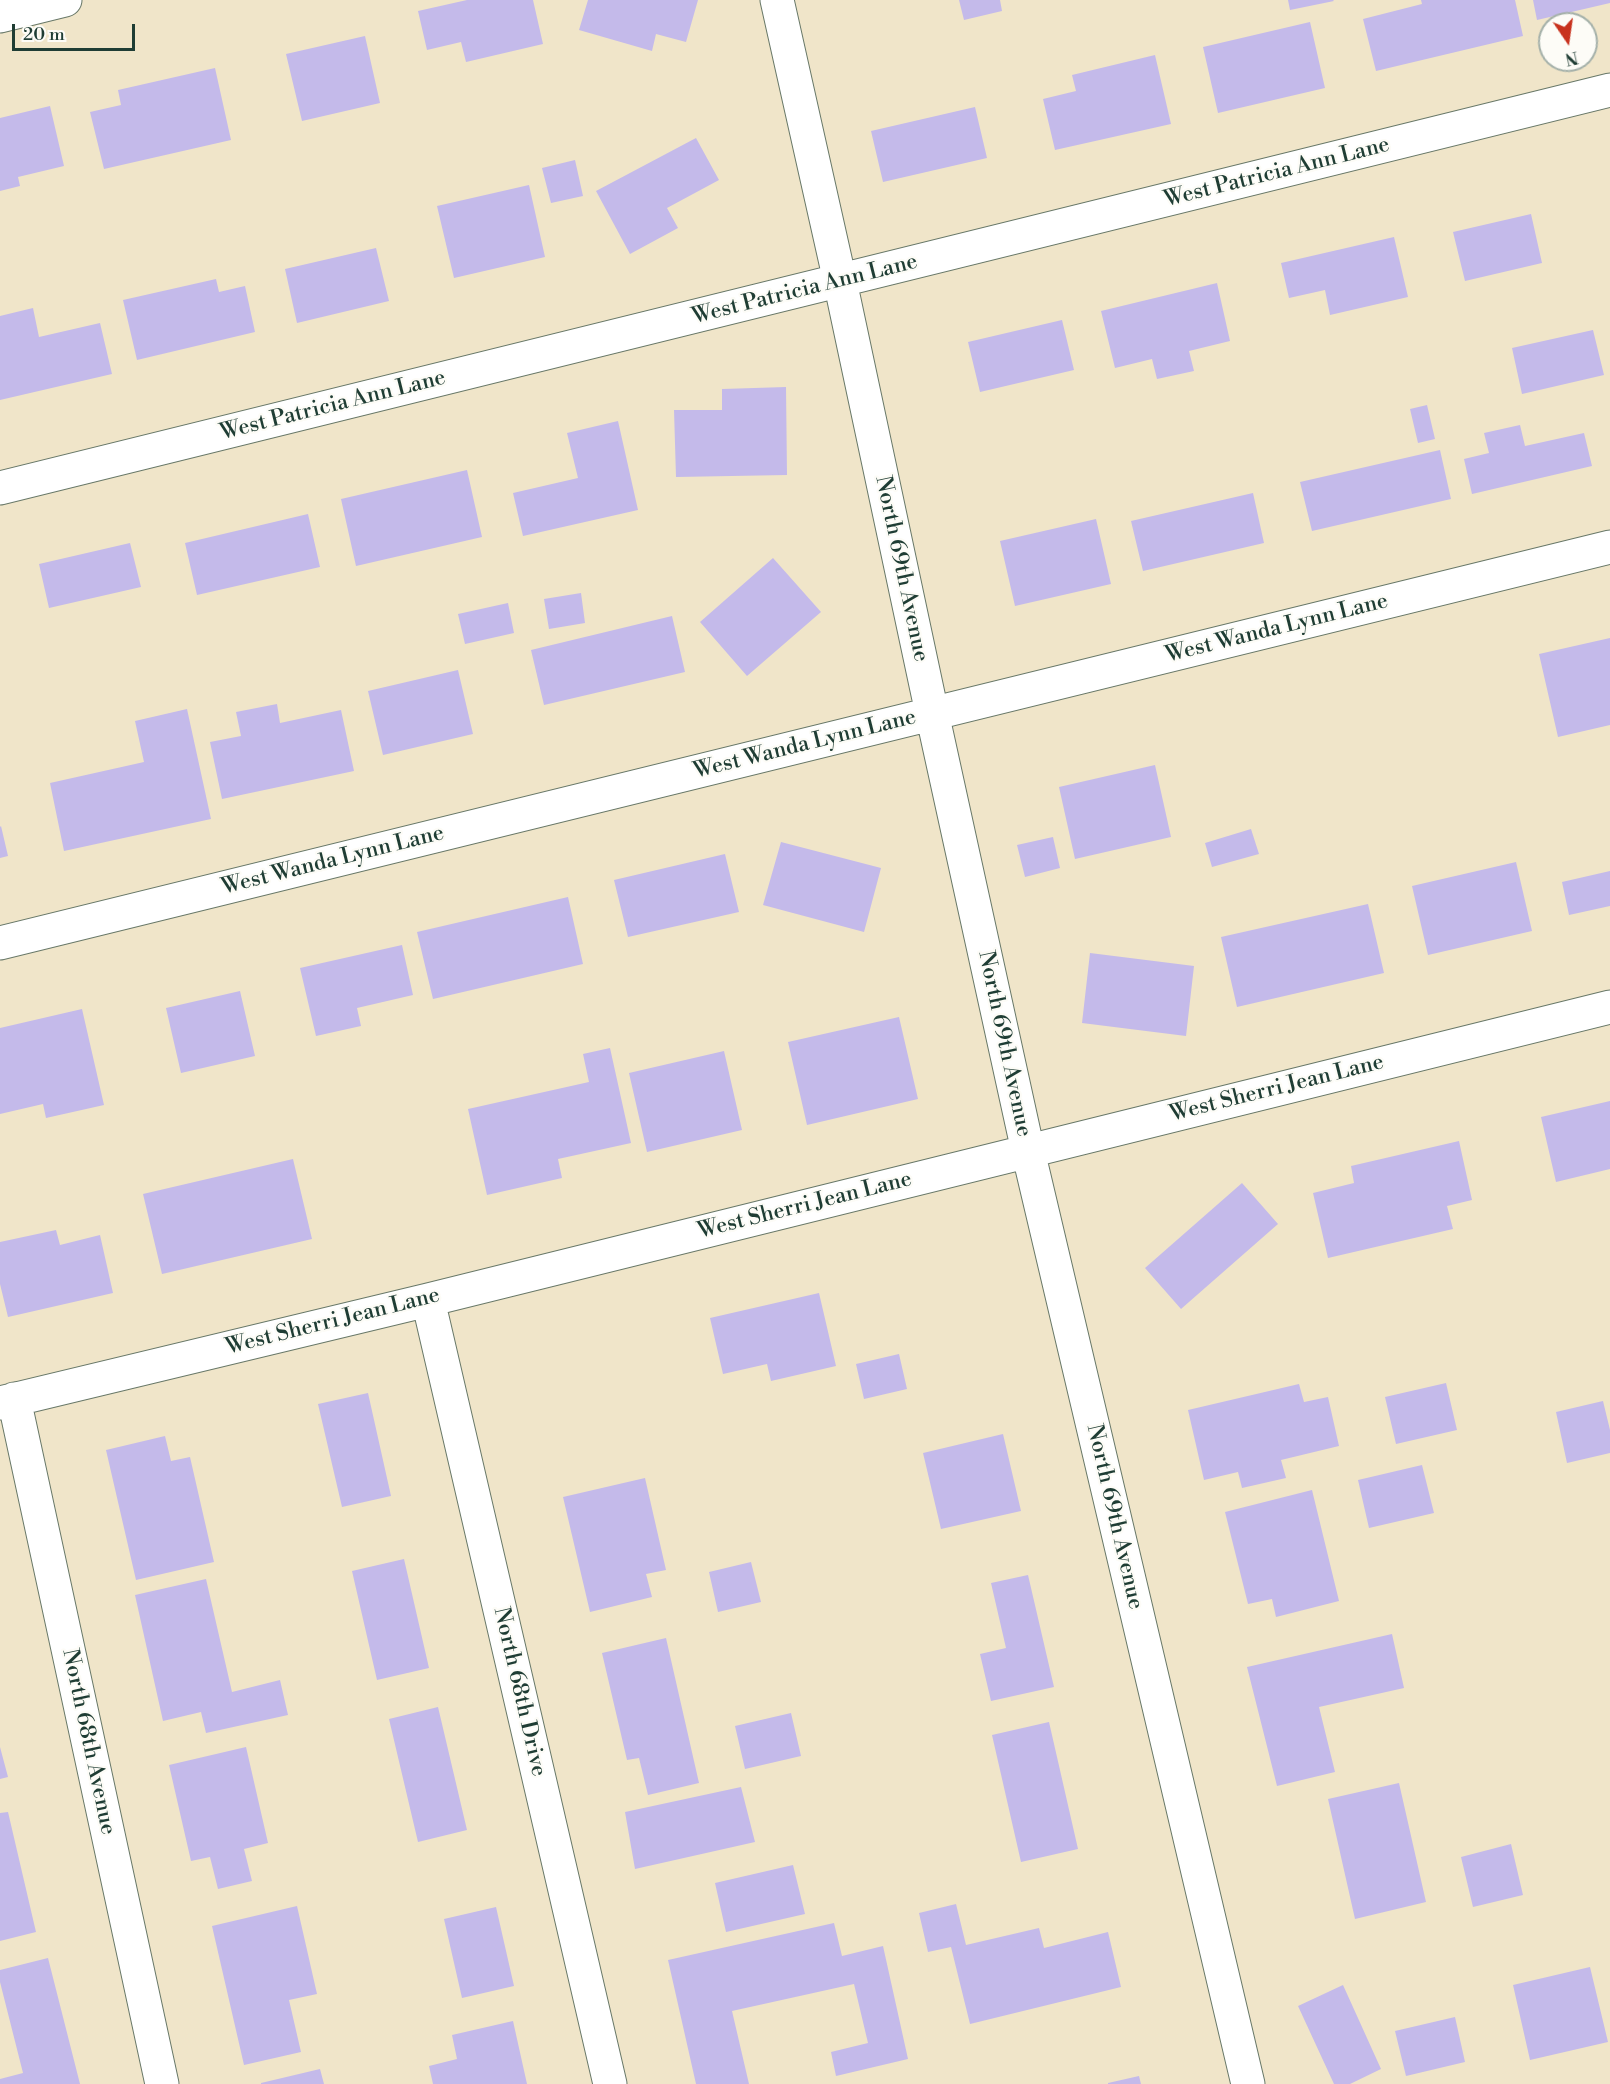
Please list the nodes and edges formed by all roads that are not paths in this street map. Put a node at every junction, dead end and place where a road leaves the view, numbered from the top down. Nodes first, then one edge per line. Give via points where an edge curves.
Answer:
1 (65, 0) edge
2 (777, 0) edge
3 (0, 16) edge
4 (1610, 90) edge
5 (840, 281) junction
6 (0, 488) edge
7 (1610, 547) edge
8 (932, 713) junction
9 (0, 944) edge
10 (1610, 1007) edge
11 (1028, 1151) junction
12 (428, 1300) junction
13 (7, 1401) edge
14 (162, 2084) edge
15 (610, 2084) edge
16 (1248, 2084) edge

1 - 3 street
2 - 5 street, North 69th Avenue
4 - 5 street, West Patricia Ann Lane
5 - 6 street, West Patricia Ann Lane
5 - 8 street, North 69th Avenue
7 - 8 street, West Wanda Lynn Lane
8 - 9 street, West Wanda Lynn Lane
8 - 11 street, North 69th Avenue
10 - 11 street, West Sherri Jean Lane
11 - 12 street, West Sherri Jean Lane
11 - 16 street, North 69th Avenue
12 - 13 street, West Sherri Jean Lane
12 - 15 street, North 68th Drive
13 - 14 street, North 68th Avenue

